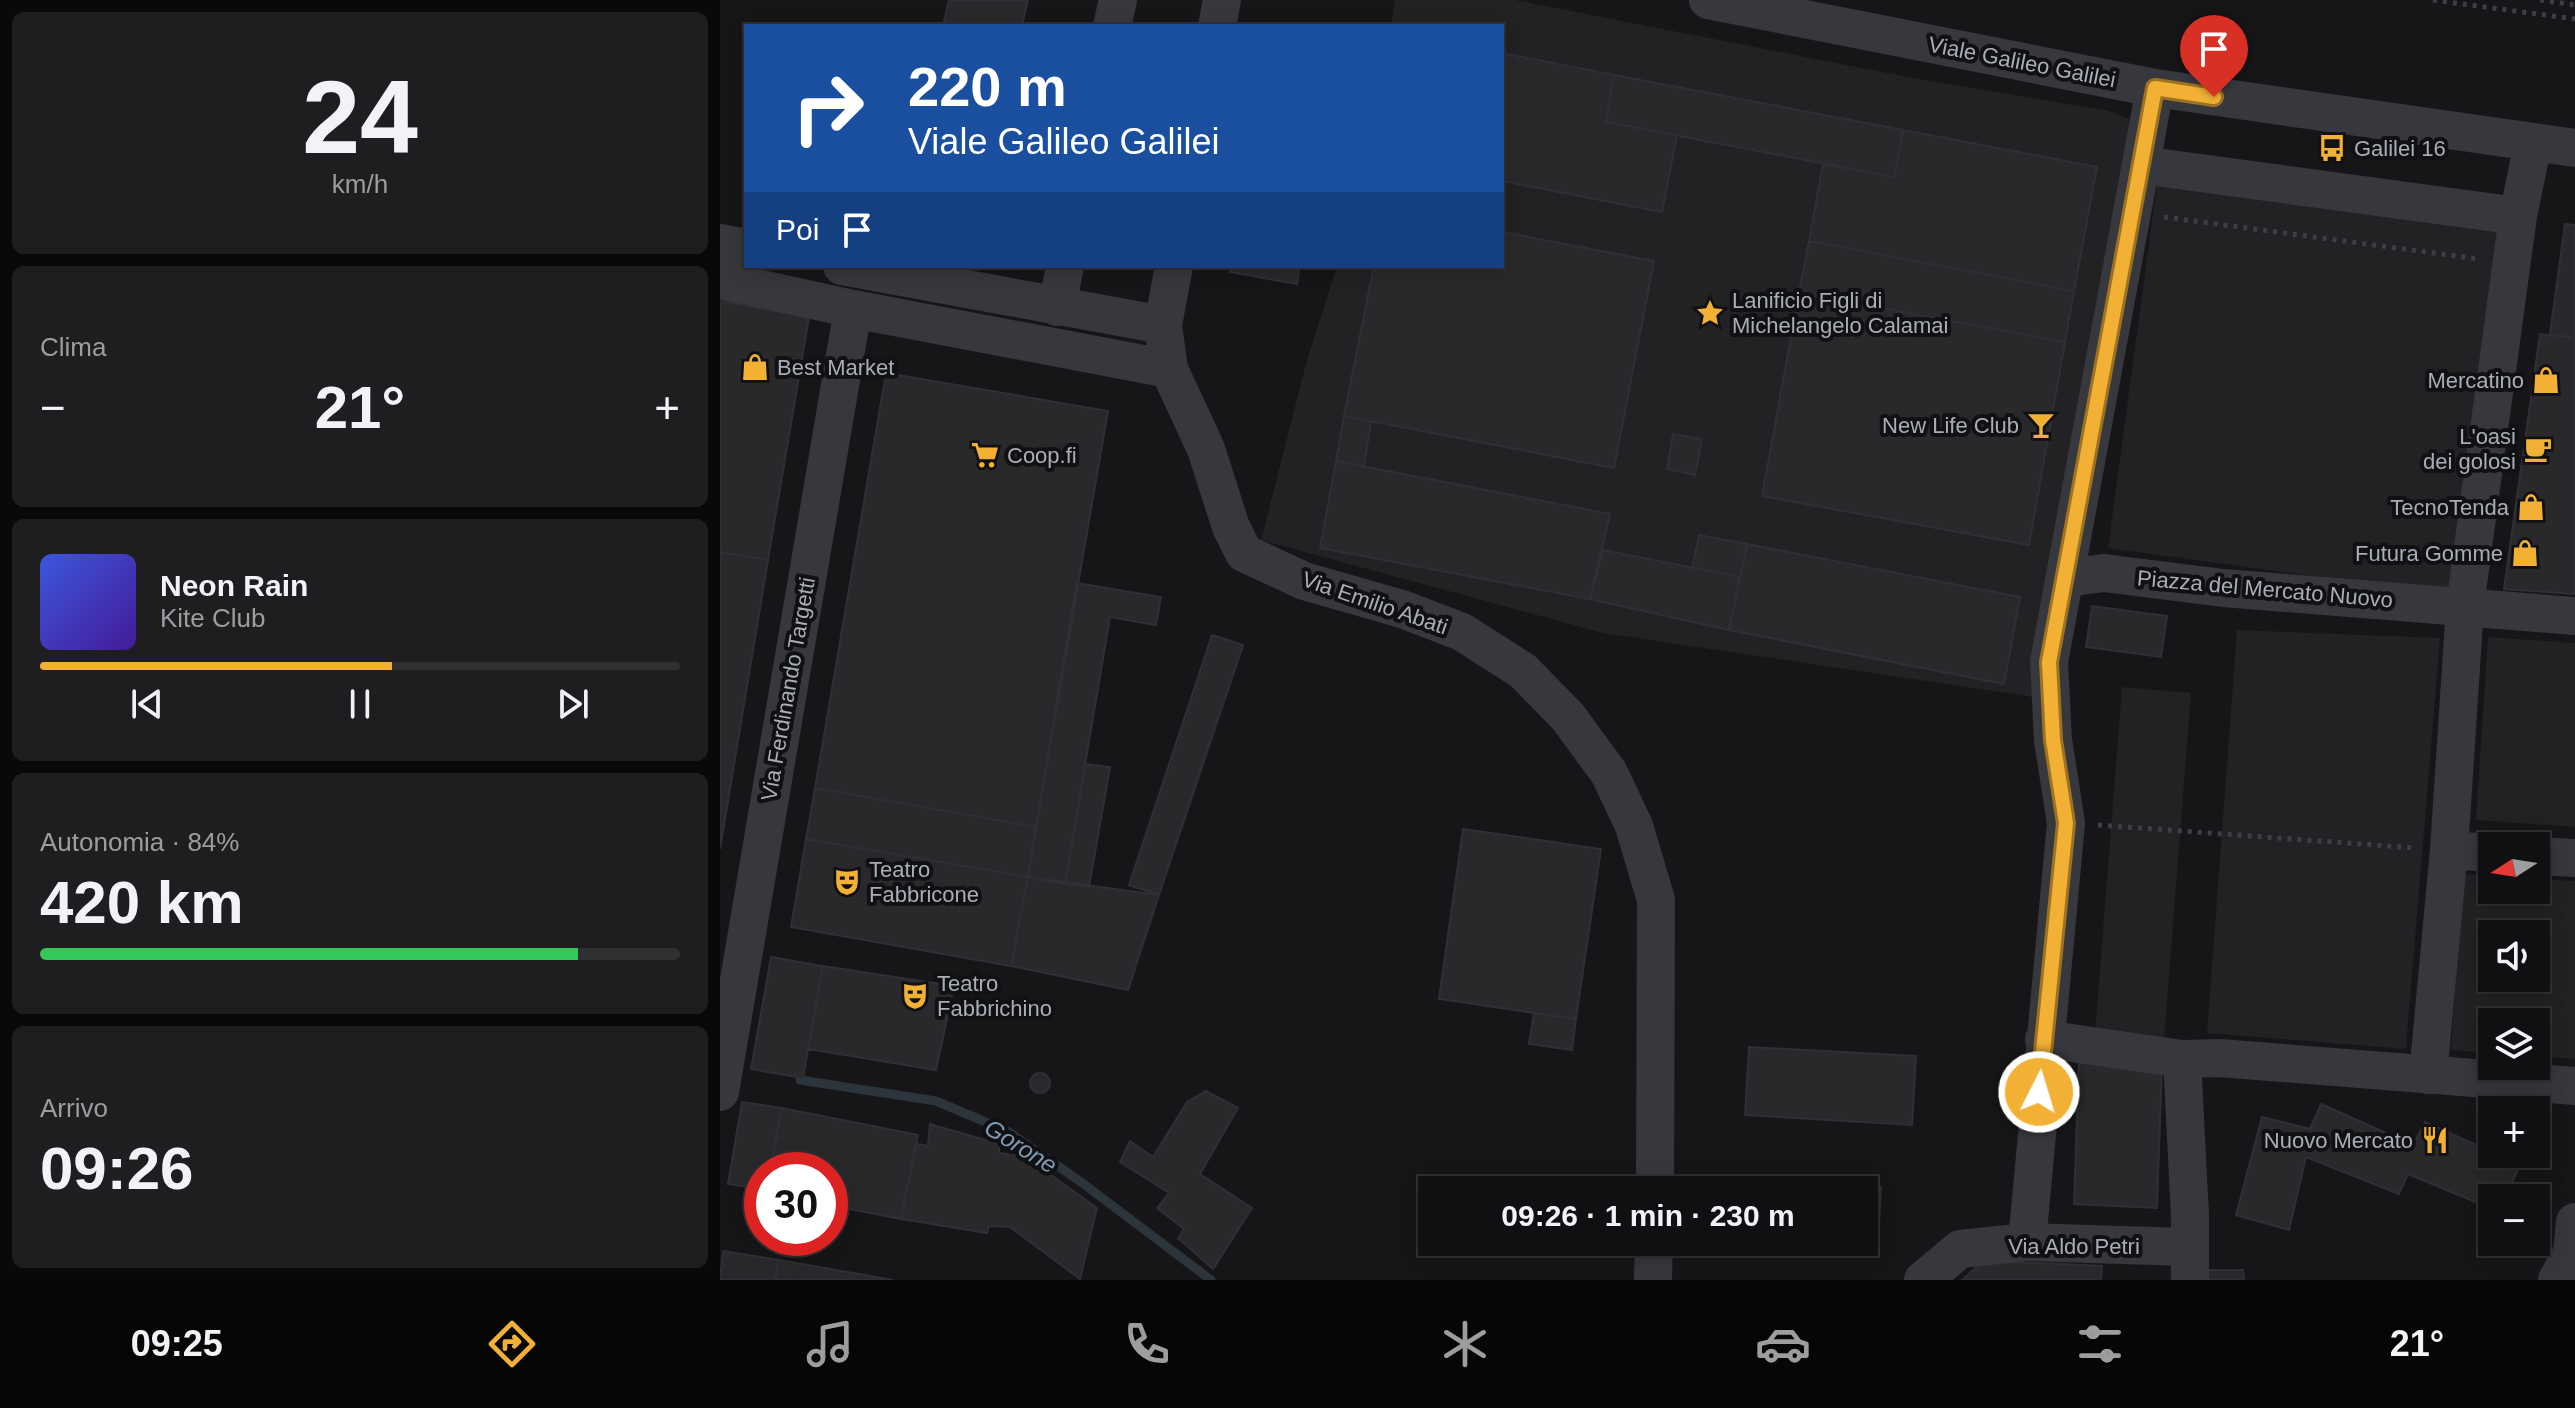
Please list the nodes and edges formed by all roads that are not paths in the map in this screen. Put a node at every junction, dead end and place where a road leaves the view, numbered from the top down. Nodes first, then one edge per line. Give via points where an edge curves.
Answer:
1 (1118, 0) edge
2 (1222, 0) edge
3 (1708, 0) edge
4 (1112, 24) edge
5 (1217, 24) edge
6 (2155, 88) junction
7 (2533, 143) junction
8 (2575, 148) edge
9 (2141, 165) junction
10 (2518, 216) junction
11 (720, 243) edge
12 (744, 248) edge
13 (852, 268) edge
14 (1065, 268) edge
15 (1174, 268) edge
16 (720, 280) edge
17 (1057, 307) junction
18 (853, 309) junction
19 (1163, 325) junction
20 (1169, 369) junction
21 (2066, 578) junction
22 (2465, 606) junction
23 (2575, 616) edge
24 (2449, 850) junction
25 (2478, 852) edge
26 (2550, 857) edge
27 (2575, 858) edge
28 (2044, 1039) junction
29 (2182, 1059) junction
30 (2428, 1075) junction
31 (722, 1080) edge
32 (2575, 1086) edge
33 (1655, 1176) edge
34 (2575, 1222) edge
35 (2027, 1242) junction
36 (1654, 1256) edge
37 (2189, 1264) edge
38 (1653, 1280) edge
39 (1923, 1280) edge
40 (2557, 1280) edge

1 - 4 street
2 - 5 street
3 - 6 street, Viale Galileo Galilei
6 - 7 street, Viale Galileo Galilei
6 - 9 street
7 - 8 street, Viale Galileo Galilei
7 - 10 street
9 - 10 street
9 - 21 street
10 - 22 street
11 - 12 street
13 - 17 street
14 - 17 street
15 - 19 street, Via Emilio Abati
16 - 18 street
17 - 19 street
18 - 20 street
18 - 31 street, Via Ferdinando Targetti
19 - 20 street, Via Emilio Abati
20 - 33 street, Via Emilio Abati via 1206,449 1244,553 1304,581 1462,632 1523,671 1568,717 1609,773 1634,826 1656,900
21 - 22 street, Piazza del Mercato Nuovo via 2104,573 2223,588
21 - 28 street via 2049,662 2053,740 2066,823
22 - 23 street, Piazza del Mercato Nuovo
22 - 24 street
24 - 25 street
24 - 30 street
26 - 27 street
28 - 29 street
28 - 35 street
29 - 30 street
29 - 37 street
30 - 32 street
34 - 40 street via 2572,1253
35 - 37 street, Via Aldo Petri
35 - 39 street, Via Aldo Petri via 1960,1249
36 - 38 street

